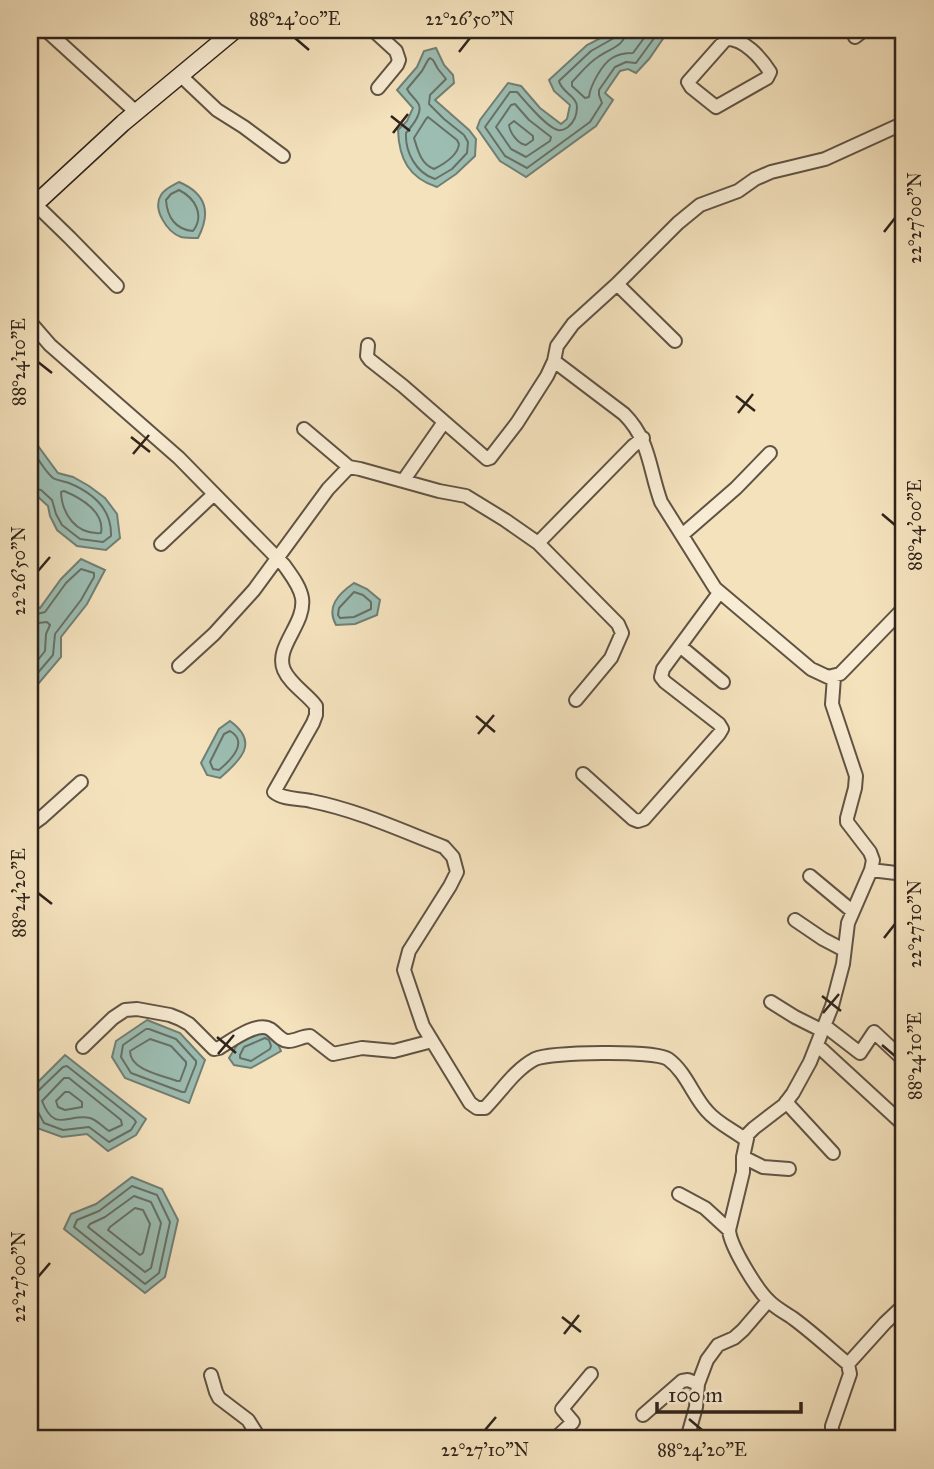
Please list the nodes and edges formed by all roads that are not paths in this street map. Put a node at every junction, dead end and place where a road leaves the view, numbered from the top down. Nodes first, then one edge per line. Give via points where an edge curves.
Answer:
1 (46, 30) edge
2 (235, 30) edge
3 (373, 30) edge
4 (722, 35) edge
5 (180, 75) junction
6 (378, 88) dead end
7 (136, 112) junction
8 (904, 123) edge
9 (283, 156) dead end
10 (32, 206) edge
11 (617, 284) junction
12 (117, 286) dead end
13 (30, 322) edge
14 (675, 341) dead end
15 (368, 345) dead end
16 (554, 361) junction
17 (444, 422) junction
18 (304, 429) dead end
19 (643, 438) junction
20 (770, 453) dead end
21 (349, 467) junction
22 (403, 481) junction
23 (214, 494) junction
24 (682, 535) junction
25 (538, 543) junction
26 (161, 544) dead end
27 (276, 557) junction
28 (719, 593) junction
29 (904, 608) edge
30 (680, 646) junction
31 (179, 666) dead end
32 (834, 677) junction
33 (723, 682) dead end
34 (576, 700) dead end
35 (583, 774) dead end
36 (81, 782) dead end
37 (30, 826) edge
38 (904, 869) edge
39 (871, 870) junction
40 (810, 876) dead end
41 (852, 912) junction
42 (794, 920) dead end
43 (844, 950) junction
44 (771, 1002) dead end
45 (824, 1028) junction
46 (432, 1041) junction
47 (817, 1045) junction
48 (83, 1047) dead end
49 (904, 1060) edge
50 (786, 1102) junction
51 (904, 1125) edge
52 (746, 1140) junction
53 (833, 1153) dead end
54 (743, 1157) junction
55 (789, 1169) dead end
56 (679, 1194) dead end
57 (729, 1230) junction
58 (768, 1301) junction
59 (904, 1305) edge
60 (848, 1364) junction
61 (592, 1374) dead end
62 (211, 1375) dead end
63 (698, 1384) junction
64 (643, 1415) dead end
65 (260, 1439) edge
66 (563, 1439) edge
67 (687, 1439) edge
68 (837, 1439) edge

1 - 7 street
2 - 5 main road
3 - 6 street via 400,60
4 - 4 street via 743,43 770,72 716,107 688,82
5 - 7 main road
5 - 9 street via 217,110
7 - 10 main road
8 - 11 street via 825,159 755,178 738,191 700,205
10 - 12 street
11 - 14 street
11 - 16 street via 573,324 557,346
13 - 23 street
15 - 17 street via 370,360
16 - 17 street via 517,424 490,458
16 - 19 street via 624,414
17 - 22 street
18 - 21 street
19 - 24 street via 661,502
19 - 25 street
20 - 24 street
21 - 22 street
21 - 27 street
22 - 25 street via 466,496
23 - 26 street
23 - 27 street
24 - 28 street
25 - 34 street via 621,628 611,658
27 - 31 street via 239,607
27 - 46 street via 302,598 282,664 316,706 316,715 274,792 359,814 444,847 453,857 457,872 409,951 404,970
28 - 30 street
28 - 32 street via 811,668
29 - 32 street
30 - 33 street
30 - 35 street via 661,677 719,724 719,734 638,821
32 - 39 street via 832,704 856,776 847,822 870,852
36 - 37 street
38 - 39 street via 896,873
39 - 41 street
40 - 41 street
41 - 43 street
42 - 43 street
43 - 45 street
44 - 45 street
45 - 47 street
45 - 49 street via 860,1053 874,1032
46 - 48 street via 394,1051 362,1048 333,1054 310,1037 285,1041 261,1027 214,1049 180,1019 136,1009 113,1018
46 - 52 street via 470,1103 481,1109 538,1058 622,1053 662,1056 681,1073 706,1111
47 - 50 street
47 - 51 street
50 - 52 street
50 - 53 street
52 - 54 street
54 - 55 street via 763,1167
54 - 57 street
56 - 57 street via 705,1208
57 - 58 street via 737,1253
58 - 60 street
58 - 63 street via 738,1335 712,1351
59 - 60 street
60 - 68 street via 850,1374 832,1426
61 - 66 street via 562,1409 573,1422 559,1435
62 - 65 street via 219,1398 248,1420
63 - 64 street via 682,1381
63 - 67 street

